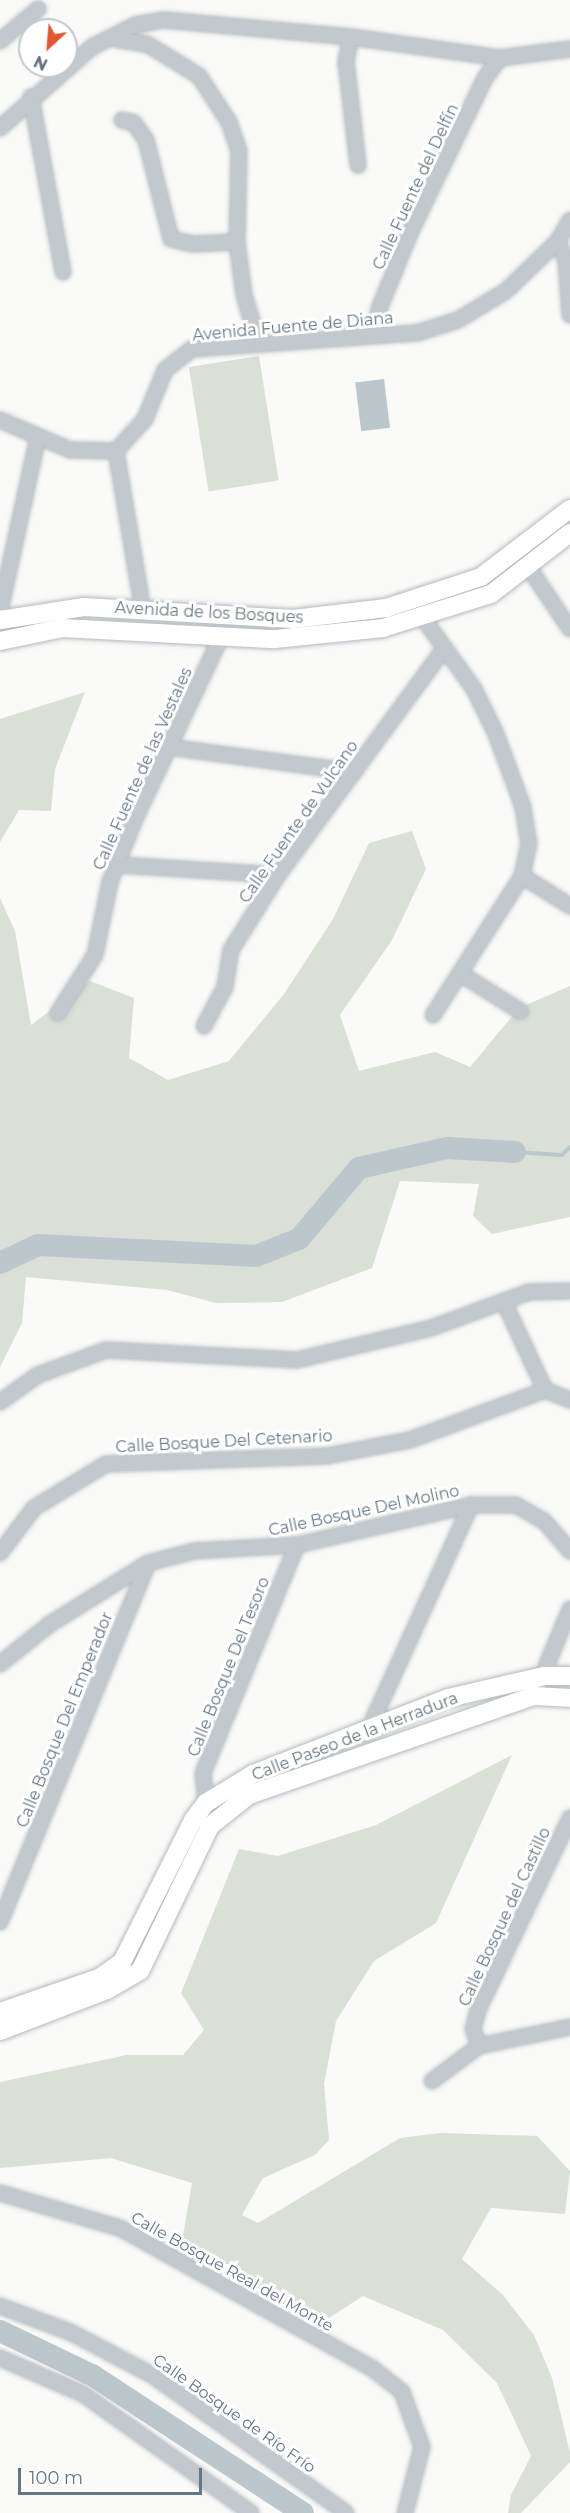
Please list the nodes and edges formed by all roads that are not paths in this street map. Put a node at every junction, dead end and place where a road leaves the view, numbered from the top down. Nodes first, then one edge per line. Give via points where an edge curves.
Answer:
1 (38, 9) dead end
2 (351, 37) junction
3 (115, 39) junction
4 (0, 41) edge
5 (570, 50) edge
6 (500, 58) junction
7 (31, 97) junction
8 (0, 110) edge
9 (122, 120) dead end
10 (2, 126) edge
11 (358, 165) dead end
12 (570, 220) edge
13 (558, 241) junction
14 (237, 242) junction
15 (63, 272) dead end
16 (570, 315) edge
17 (375, 335) junction
18 (259, 344) junction
19 (0, 420) edge
20 (38, 435) junction
21 (116, 450) junction
22 (570, 509) edge
23 (570, 532) edge
24 (529, 568) junction
25 (0, 611) edge
26 (143, 611) junction
27 (423, 618) junction
28 (0, 620) edge
29 (570, 629) edge
30 (221, 637) junction
31 (0, 641) edge
32 (444, 649) junction
33 (169, 747) junction
34 (354, 772) junction
35 (118, 865) junction
36 (278, 875) junction
37 (522, 876) junction
38 (570, 906) edge
39 (461, 974) junction
40 (520, 1011) dead end
41 (58, 1013) dead end
42 (433, 1015) dead end
43 (204, 1026) dead end
44 (570, 1291) edge
45 (504, 1302) junction
46 (545, 1390) junction
47 (570, 1400) edge
48 (0, 1402) edge
49 (471, 1505) junction
50 (297, 1545) junction
51 (570, 1551) edge
52 (0, 1553) edge
53 (148, 1563) junction
54 (570, 1609) edge
55 (0, 1664) edge
56 (543, 1676) junction
57 (570, 1676) edge
58 (534, 1696) junction
59 (570, 1698) edge
60 (366, 1735) junction
61 (206, 1803) junction
62 (570, 1818) edge
63 (0, 1922) edge
64 (0, 2012) edge
65 (570, 2027) edge
66 (0, 2031) edge
67 (479, 2046) junction
68 (432, 2080) dead end
69 (0, 2193) edge
70 (0, 2306) edge
71 (0, 2358) edge
72 (251, 2513) edge
73 (346, 2513) edge
74 (405, 2513) edge

1 - 4 street
2 - 3 street via 164,20 135,25
2 - 6 street
2 - 11 street via 346,61
3 - 7 street via 92,47
3 - 14 street via 147,44 199,76 229,122 239,151
5 - 6 street
6 - 17 street, Calle Fuente del Delfín via 484,78 411,231 379,309
7 - 10 street
7 - 15 street
8 - 10 street
9 - 14 street via 134,123 146,140 165,230 171,239 193,244
12 - 13 street, Avenida Fuente de Diana
13 - 16 street via 566,261
13 - 17 street, Avenida Fuente de Diana via 506,291 458,320 417,333
14 - 18 street via 244,295
17 - 18 street, Avenida Fuente de Diana
18 - 21 street, Avenida Fuente de Diana via 192,349 176,360 165,370 145,419
19 - 20 street
20 - 21 street via 70,450
20 - 25 street
21 - 26 street
22 - 26 main road, Avenida de los Bosques via 481,577 386,608 293,619
23 - 24 main road, Avenida de los Bosques
24 - 27 main road, Avenida de los Bosques via 491,594
24 - 29 street
26 - 28 main road, Avenida de los Bosques via 84,607
27 - 30 main road, Avenida de los Bosques via 329,635
27 - 32 street
30 - 31 main road, Avenida de los Bosques via 104,627 62,628
30 - 33 street, Calle Fuente de las Vestales
32 - 34 street, Calle Fuente de Vulcano
32 - 37 street via 474,690 523,807 529,843
33 - 34 street
33 - 35 street, Calle Fuente de las Vestales
34 - 36 street, Calle Fuente de Vulcano
35 - 36 street
35 - 41 street, Calle Fuente de las Vestales via 95,955
36 - 43 street, Calle Fuente de Vulcano via 231,950 225,987
37 - 38 street
37 - 39 street
39 - 40 street
39 - 42 street
44 - 45 street via 546,1288
45 - 46 street
45 - 48 street via 431,1328 297,1360 106,1350 38,1374
46 - 47 street
46 - 52 street, Calle Bosque Del Cetenario via 410,1440 327,1456 106,1464 34,1508
49 - 50 street, Calle Bosque Del Molino
49 - 51 street, Calle Bosque Del Molino via 516,1505 544,1521
49 - 60 street
50 - 53 street, Calle Bosque Del Molino via 194,1551
50 - 61 street, Calle Bosque Del Tesoro via 203,1773
53 - 55 street, Calle Bosque Del Molino via 50,1624
53 - 63 street, Calle Bosque Del Emperador
54 - 56 street
56 - 57 main road, Calle Paseo de la Herradura
56 - 58 street
56 - 60 main road, Calle Paseo de la Herradura via 448,1698
58 - 59 main road, Calle Paseo de la Herradura
58 - 66 main road, Calle Paseo de la Herradura via 242,1800 210,1826 140,1971 107,1990
60 - 61 main road, Calle Paseo de la Herradura via 253,1774
61 - 64 main road via 122,1962 99,1978
62 - 67 street, Calle Bosque del Castillo via 478,2010 473,2029
65 - 67 street
67 - 68 street
69 - 74 street, Calle Bosque Real del Monte via 120,2228 373,2369 402,2392 422,2447
70 - 73 street, Calle Bosque de Río Frío via 70,2332 152,2375
71 - 72 street via 83,2394

